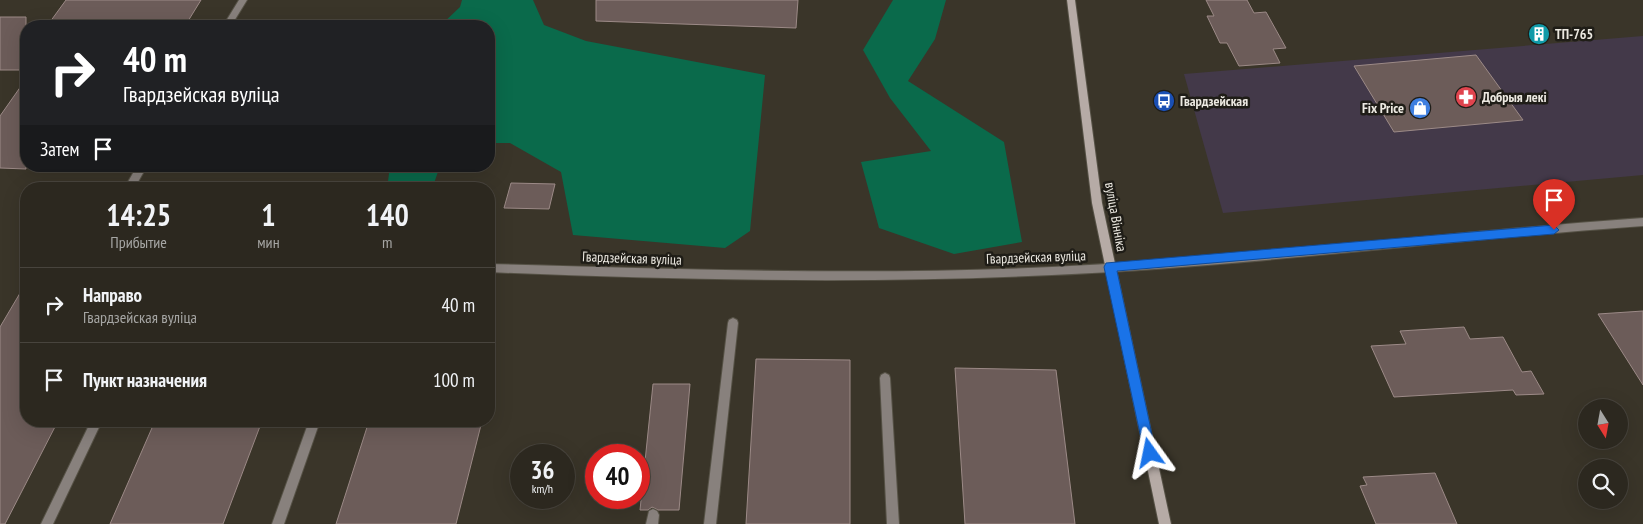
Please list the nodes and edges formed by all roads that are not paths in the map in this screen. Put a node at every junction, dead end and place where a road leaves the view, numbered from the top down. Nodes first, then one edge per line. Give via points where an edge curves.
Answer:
1 (243, 0) edge
2 (1071, 0) edge
3 (231, 20) edge
4 (1643, 222) edge
5 (1110, 267) junction
6 (495, 268) edge
7 (733, 323) dead end
8 (885, 378) dead end
9 (94, 427) edge
10 (313, 427) edge
11 (47, 524) edge
12 (278, 524) edge
13 (710, 524) edge
14 (893, 524) edge
15 (1165, 524) edge

1 - 3 street
2 - 5 street, вуліца Вінніка via 1097,203
4 - 5 street, Гвардзейская вуліца
5 - 6 street, Гвардзейская вуліца via 786,276
5 - 15 street, вуліца Вінніка
7 - 13 street
8 - 14 street
9 - 11 street
10 - 12 street

